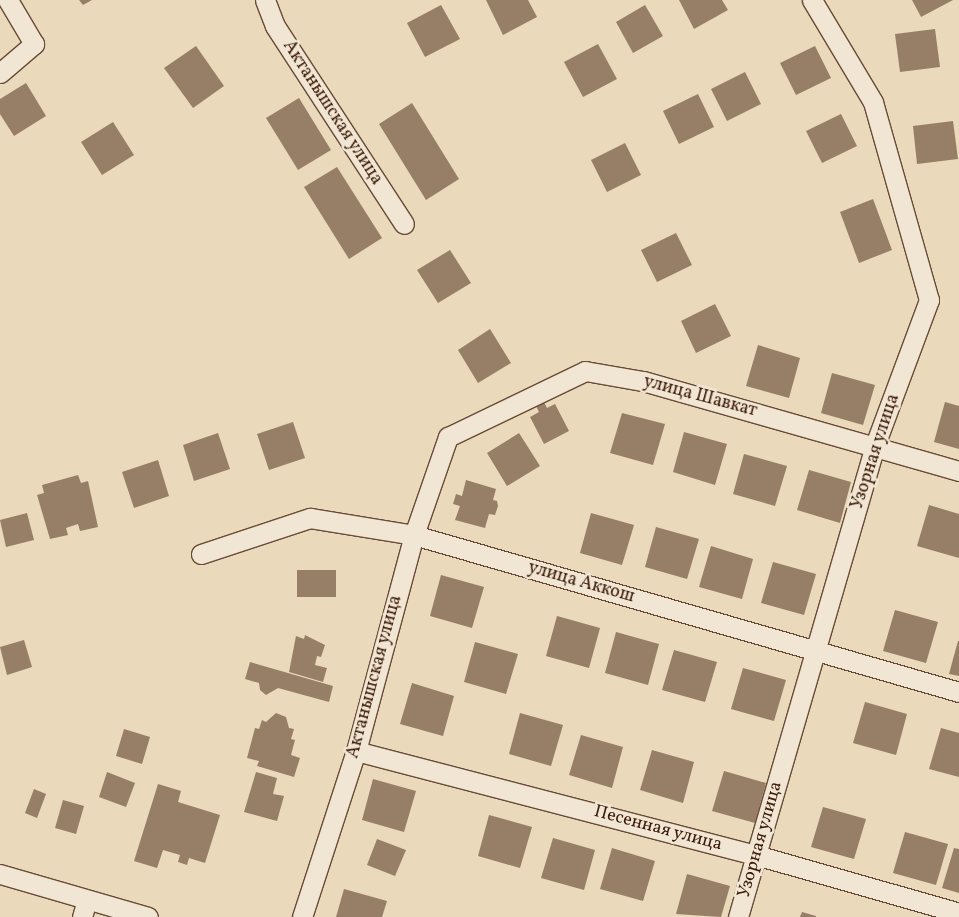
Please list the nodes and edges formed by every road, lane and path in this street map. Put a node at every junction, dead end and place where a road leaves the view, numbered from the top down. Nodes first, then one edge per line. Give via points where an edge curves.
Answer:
1 (8, 0) edge
2 (265, 0) edge
3 (812, 0) edge
4 (0, 73) edge
5 (404, 224) dead end
6 (448, 437) joint
7 (875, 445) junction
8 (959, 471) edge
9 (414, 535) junction
10 (201, 554) dead end
11 (816, 651) junction
12 (959, 692) edge
13 (356, 751) junction
14 (756, 855) junction
15 (0, 874) edge
16 (84, 908) edge
17 (959, 913) edge
18 (148, 917) edge
19 (302, 917) edge
20 (738, 917) edge

1 - 4 street via 34,44
2 - 5 street, Актанышская улица via 275,26
3 - 7 street, Узорная улица via 872,102 929,300
6 - 7 street, улица Шавкат via 585,371 643,381
6 - 9 street, Актанышская улица
7 - 8 street, улица Шавкат
7 - 11 street, Узорная улица
9 - 10 street, улица Аккош via 310,518
9 - 11 street, улица Аккош
9 - 13 street, Актанышская улица
11 - 12 street, улица Аккош
11 - 14 street, Узорная улица
13 - 14 street, Песенная улица
13 - 19 street, Актанышская улица
14 - 17 street, Песенная улица
14 - 20 street, Узорная улица
15 - 16 street
16 - 18 street

